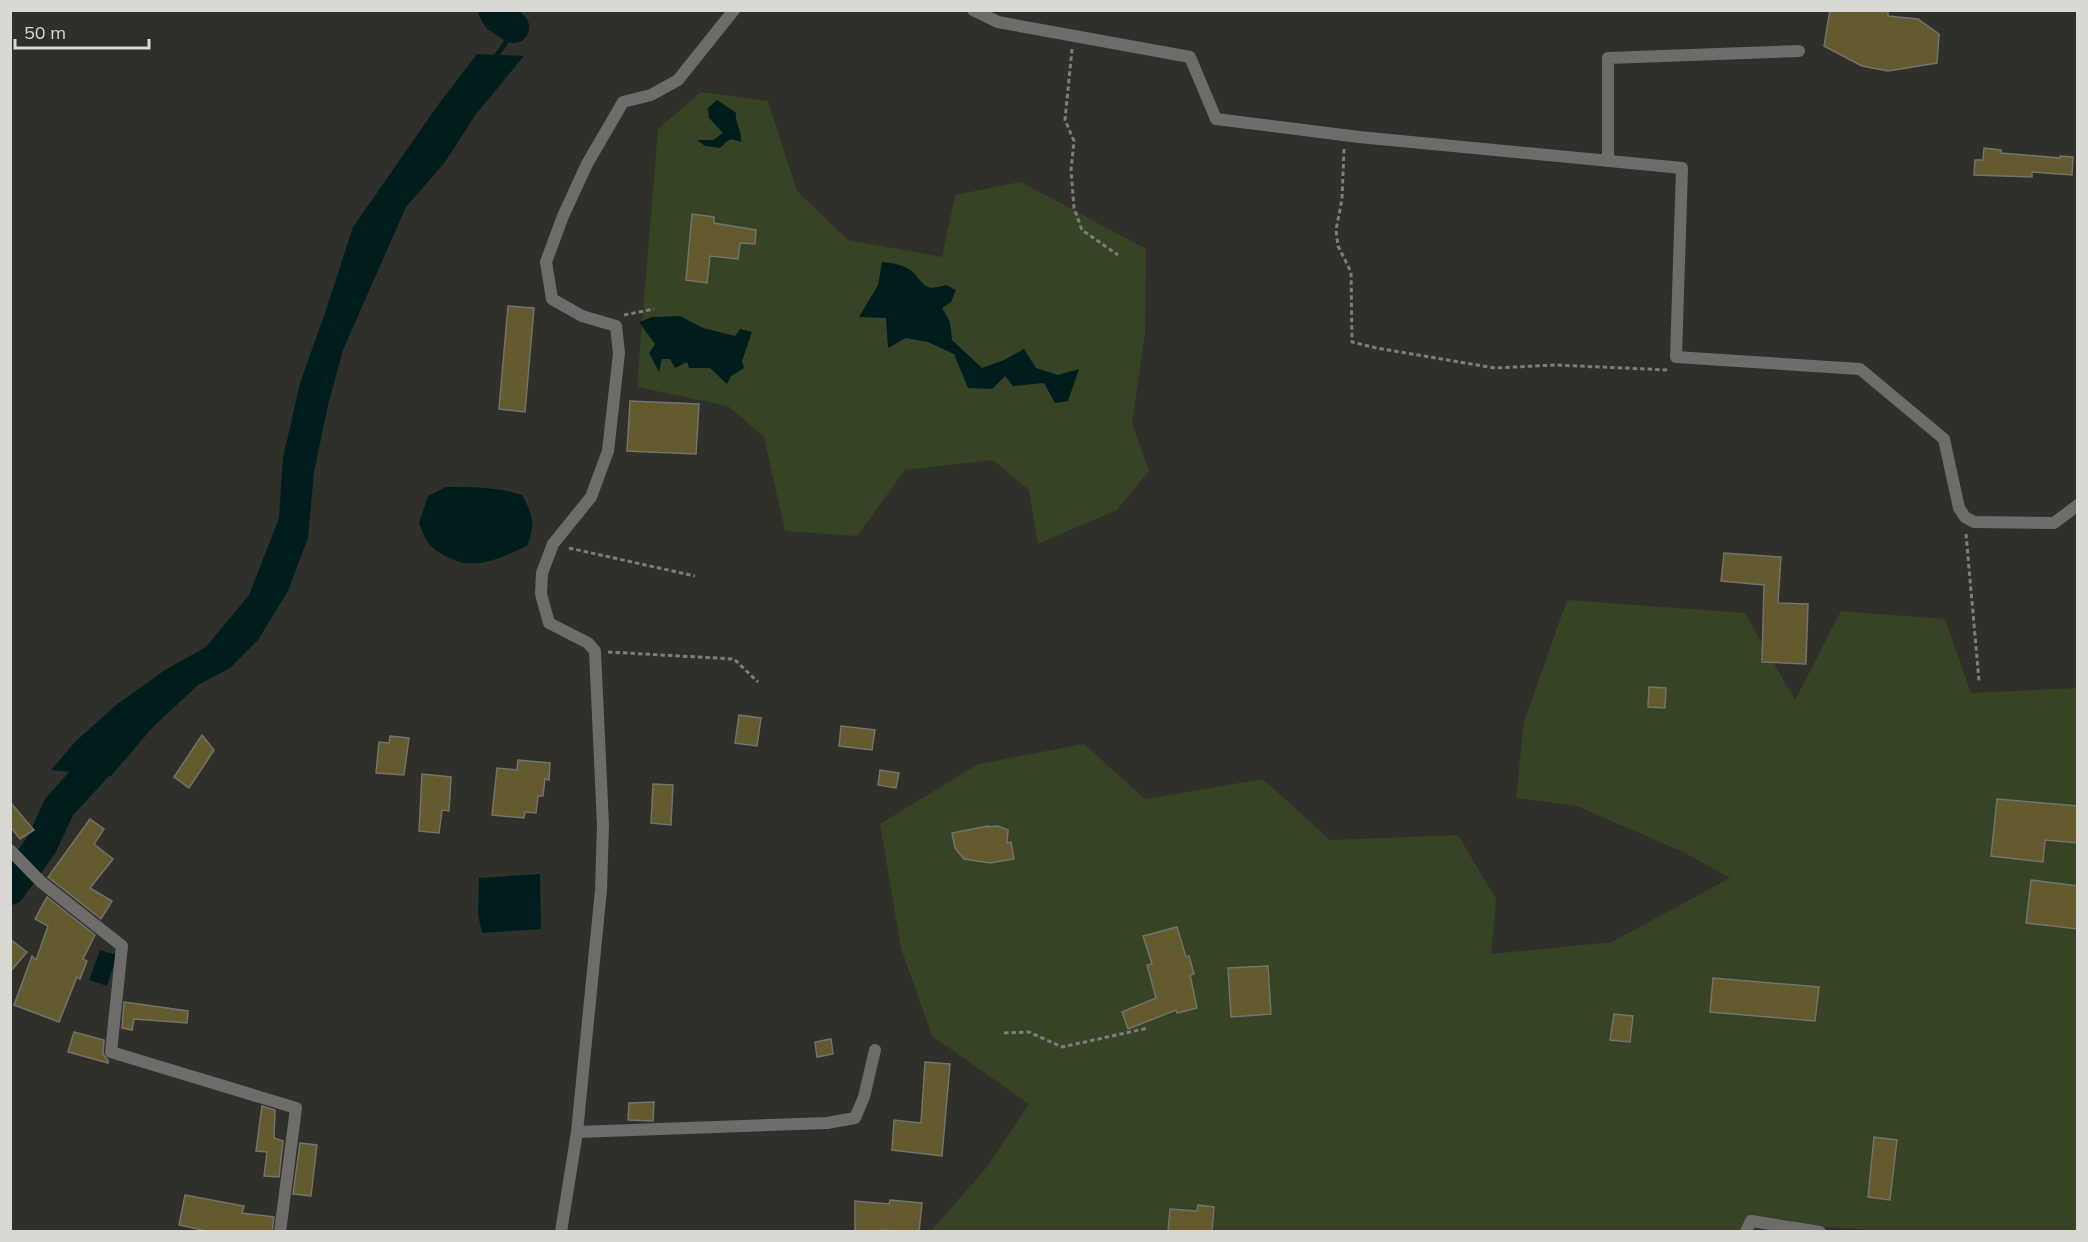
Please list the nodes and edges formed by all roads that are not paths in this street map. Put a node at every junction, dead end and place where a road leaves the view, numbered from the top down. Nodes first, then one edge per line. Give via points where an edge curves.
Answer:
1 (734, 10) edge
2 (973, 10) edge
3 (1799, 51) dead end
4 (1608, 161) junction
5 (2078, 505) edge
6 (10, 850) edge
7 (874, 1050) dead end
8 (577, 1132) junction
9 (280, 1232) edge
10 (561, 1232) edge
11 (1746, 1232) edge
12 (1820, 1232) edge

1 - 8 street via 678,80 651,95 623,102 586,164 546,262 552,299 582,316 616,326 619,353 608,451 591,497 553,544 542,573 541,594 549,623 588,643 595,651 603,825 601,890
2 - 4 street via 998,22 1190,57 1216,119
3 - 4 street via 1608,58
4 - 5 street via 1682,168 1676,357 1860,369 1944,440 1959,508 1965,517 1974,522 2054,523
6 - 9 street via 41,882 122,945 111,1052 296,1108
7 - 8 street via 855,1118 827,1123
8 - 10 street
11 - 12 street via 1751,1221

